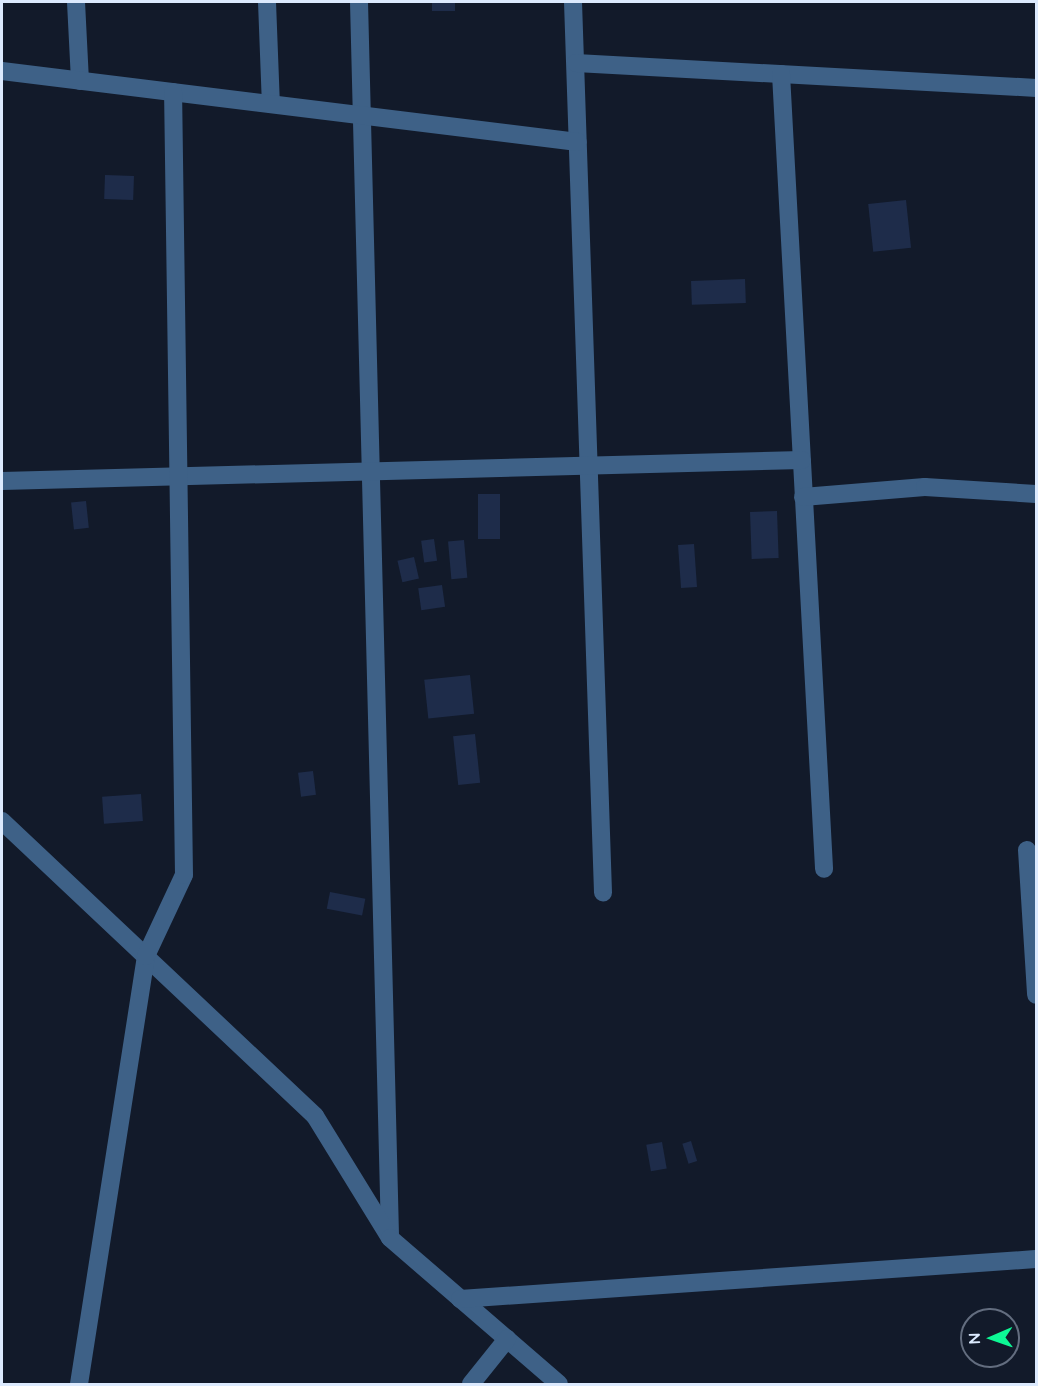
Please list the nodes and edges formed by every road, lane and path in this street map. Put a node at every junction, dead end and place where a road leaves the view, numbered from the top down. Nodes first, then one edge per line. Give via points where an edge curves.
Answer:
1 (76, 2) edge
2 (267, 2) edge
3 (359, 2) edge
4 (573, 2) edge
5 (576, 63) junction
6 (2, 71) edge
7 (781, 74) junction
8 (80, 81) junction
9 (1036, 88) edge
10 (173, 92) junction
11 (271, 104) junction
12 (362, 116) junction
13 (578, 142) junction
14 (801, 460) junction
15 (589, 465) junction
16 (371, 471) junction
17 (178, 476) junction
18 (2, 481) edge
19 (1036, 495) edge
20 (803, 497) junction
21 (4, 829) edge
22 (1027, 850) dead end
23 (824, 869) dead end
24 (603, 892) dead end
25 (146, 957) junction
26 (1036, 995) edge
27 (390, 1238) junction
28 (1036, 1259) edge
29 (460, 1299) junction
30 (507, 1339) junction
31 (79, 1384) edge
32 (471, 1384) edge
33 (559, 1384) edge

1 - 8 street
2 - 11 street
3 - 12 street
4 - 5 street
5 - 7 street
5 - 13 street
6 - 8 street
7 - 9 street
7 - 14 street
8 - 10 street
10 - 11 street
10 - 17 street
11 - 12 street
12 - 13 street
12 - 16 street
13 - 15 street
14 - 15 street
14 - 20 street
15 - 16 street
15 - 24 street
16 - 17 street
16 - 27 street
17 - 18 street
17 - 25 street via 184,875
19 - 20 street via 925,487
20 - 23 street
21 - 25 street
22 - 26 street
25 - 27 street via 315,1116
25 - 31 street
27 - 29 street
28 - 29 street
29 - 30 street
30 - 32 street
30 - 33 street

